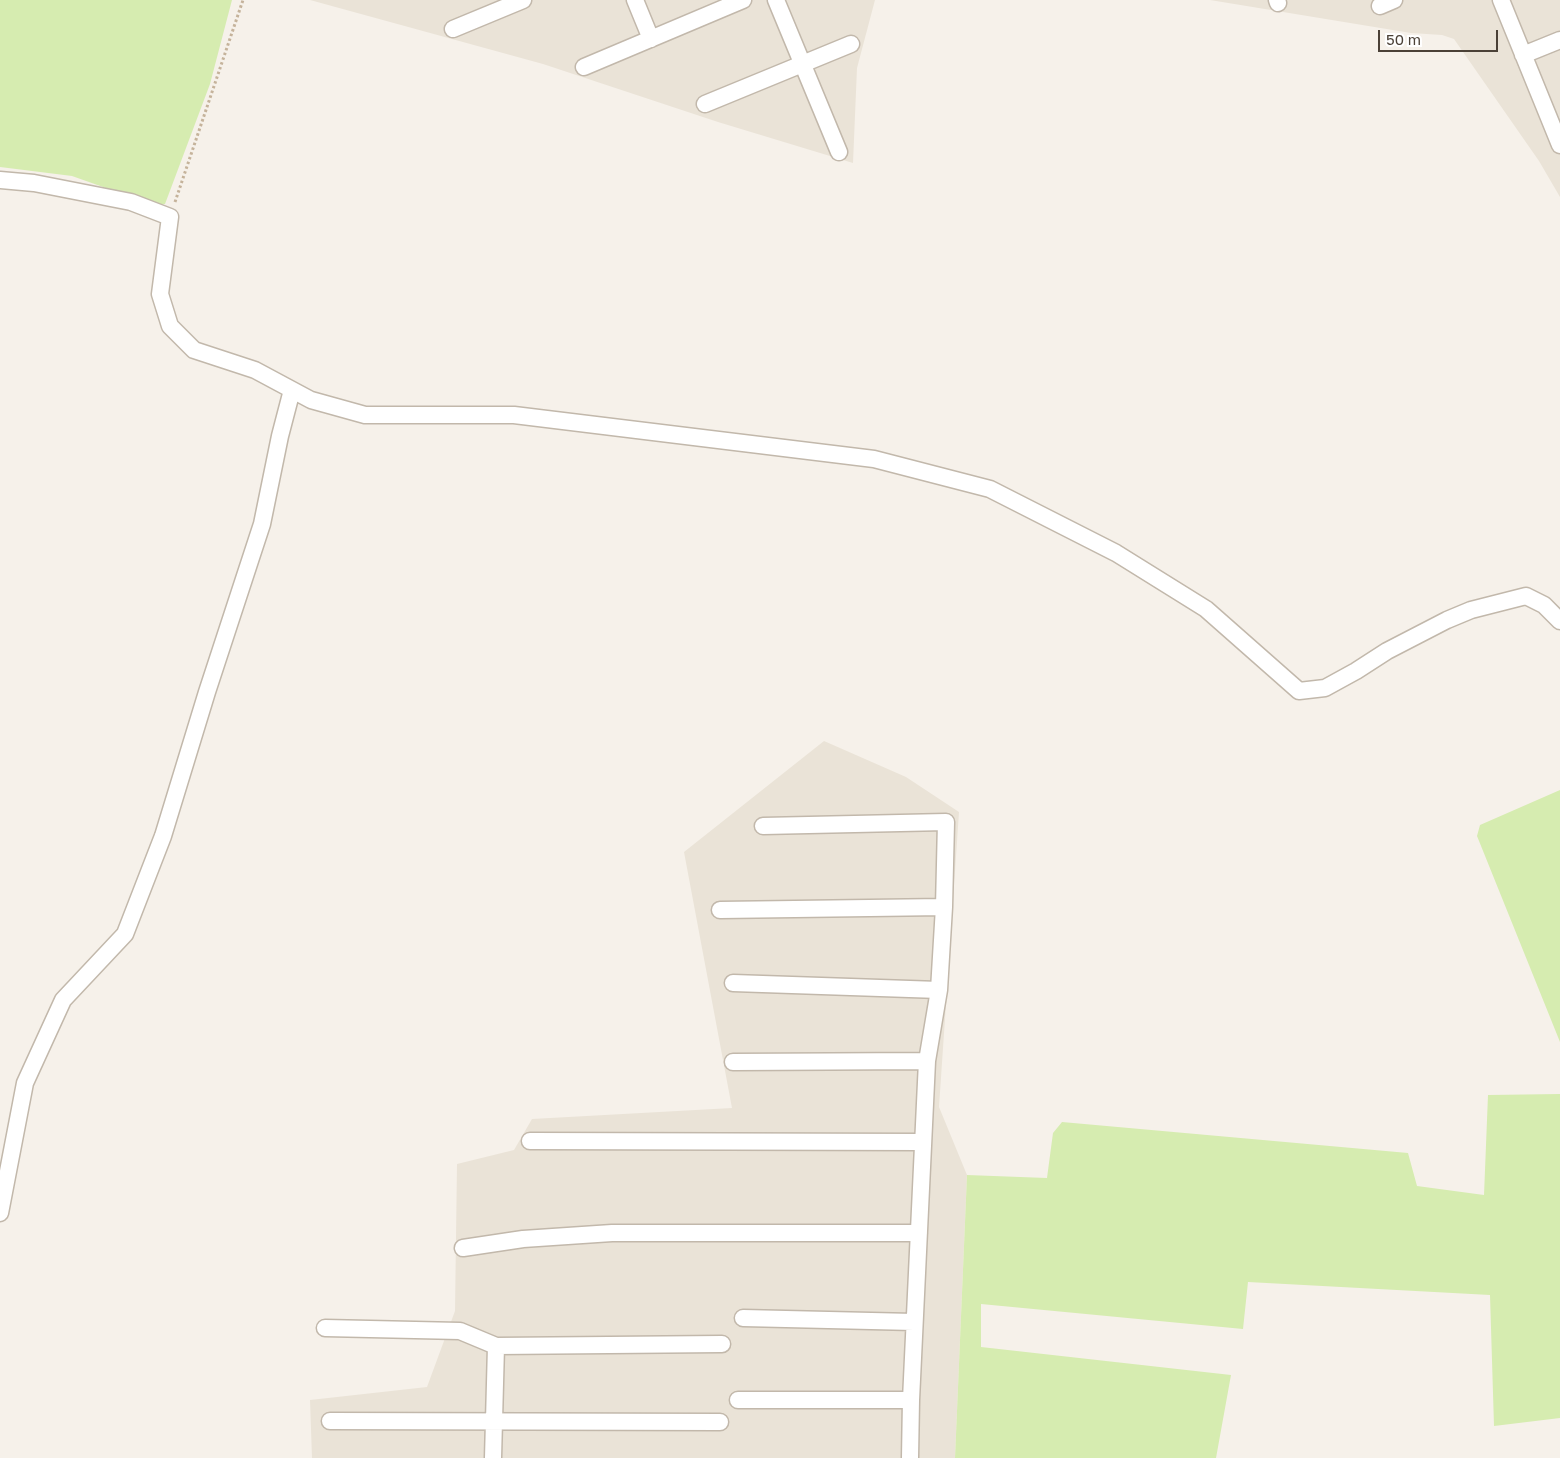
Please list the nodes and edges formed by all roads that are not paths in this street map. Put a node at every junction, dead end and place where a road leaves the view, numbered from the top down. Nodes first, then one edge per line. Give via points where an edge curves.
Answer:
1 (524, 0) edge
2 (635, 0) edge
3 (743, 0) edge
4 (776, 0) edge
5 (1501, 0) edge
6 (453, 29) dead end
7 (651, 38) junction
8 (1560, 40) edge
9 (851, 44) dead end
10 (1523, 55) junction
11 (803, 64) junction
12 (584, 67) dead end
13 (705, 104) dead end
14 (1557, 127) edge
15 (1560, 145) edge
16 (839, 152) dead end
17 (0, 180) edge
18 (292, 390) junction
19 (1560, 621) edge
20 (763, 826) dead end
21 (944, 907) junction
22 (720, 910) dead end
23 (733, 983) dead end
24 (939, 990) junction
25 (927, 1061) junction
26 (733, 1062) dead end
27 (530, 1141) dead end
28 (923, 1142) junction
29 (0, 1213) edge
30 (919, 1233) junction
31 (463, 1248) dead end
32 (743, 1318) dead end
33 (914, 1322) junction
34 (325, 1328) dead end
35 (722, 1344) dead end
36 (496, 1346) junction
37 (738, 1400) dead end
38 (911, 1400) junction
39 (330, 1422) dead end
40 (494, 1422) junction
41 (720, 1422) dead end
42 (493, 1458) edge
43 (910, 1458) edge

1 - 6 street
2 - 7 street
3 - 7 street
4 - 11 street
5 - 10 street
7 - 12 street
8 - 10 street
9 - 11 street
10 - 14 street
11 - 13 street
11 - 16 street
14 - 15 street
17 - 18 street via 34,183 131,202 170,217 160,294 170,326 194,350 255,370
18 - 19 street via 311,400 365,415 514,415 542,418 874,459 990,489 1116,553 1206,609 1300,690 1325,688 1387,651 1472,610 1526,596 1544,605
18 - 29 street via 262,524 163,836 125,934 63,1000 25,1083
20 - 21 street via 946,822
21 - 22 street
21 - 24 street
23 - 24 street
24 - 25 street
25 - 26 street
25 - 28 street
27 - 28 street
28 - 30 street
30 - 31 street via 612,1233 523,1239
30 - 33 street
32 - 33 street
33 - 38 street
34 - 36 street via 460,1331
35 - 36 street
36 - 40 street
37 - 38 street
38 - 43 street
39 - 40 street
40 - 41 street
40 - 42 street

